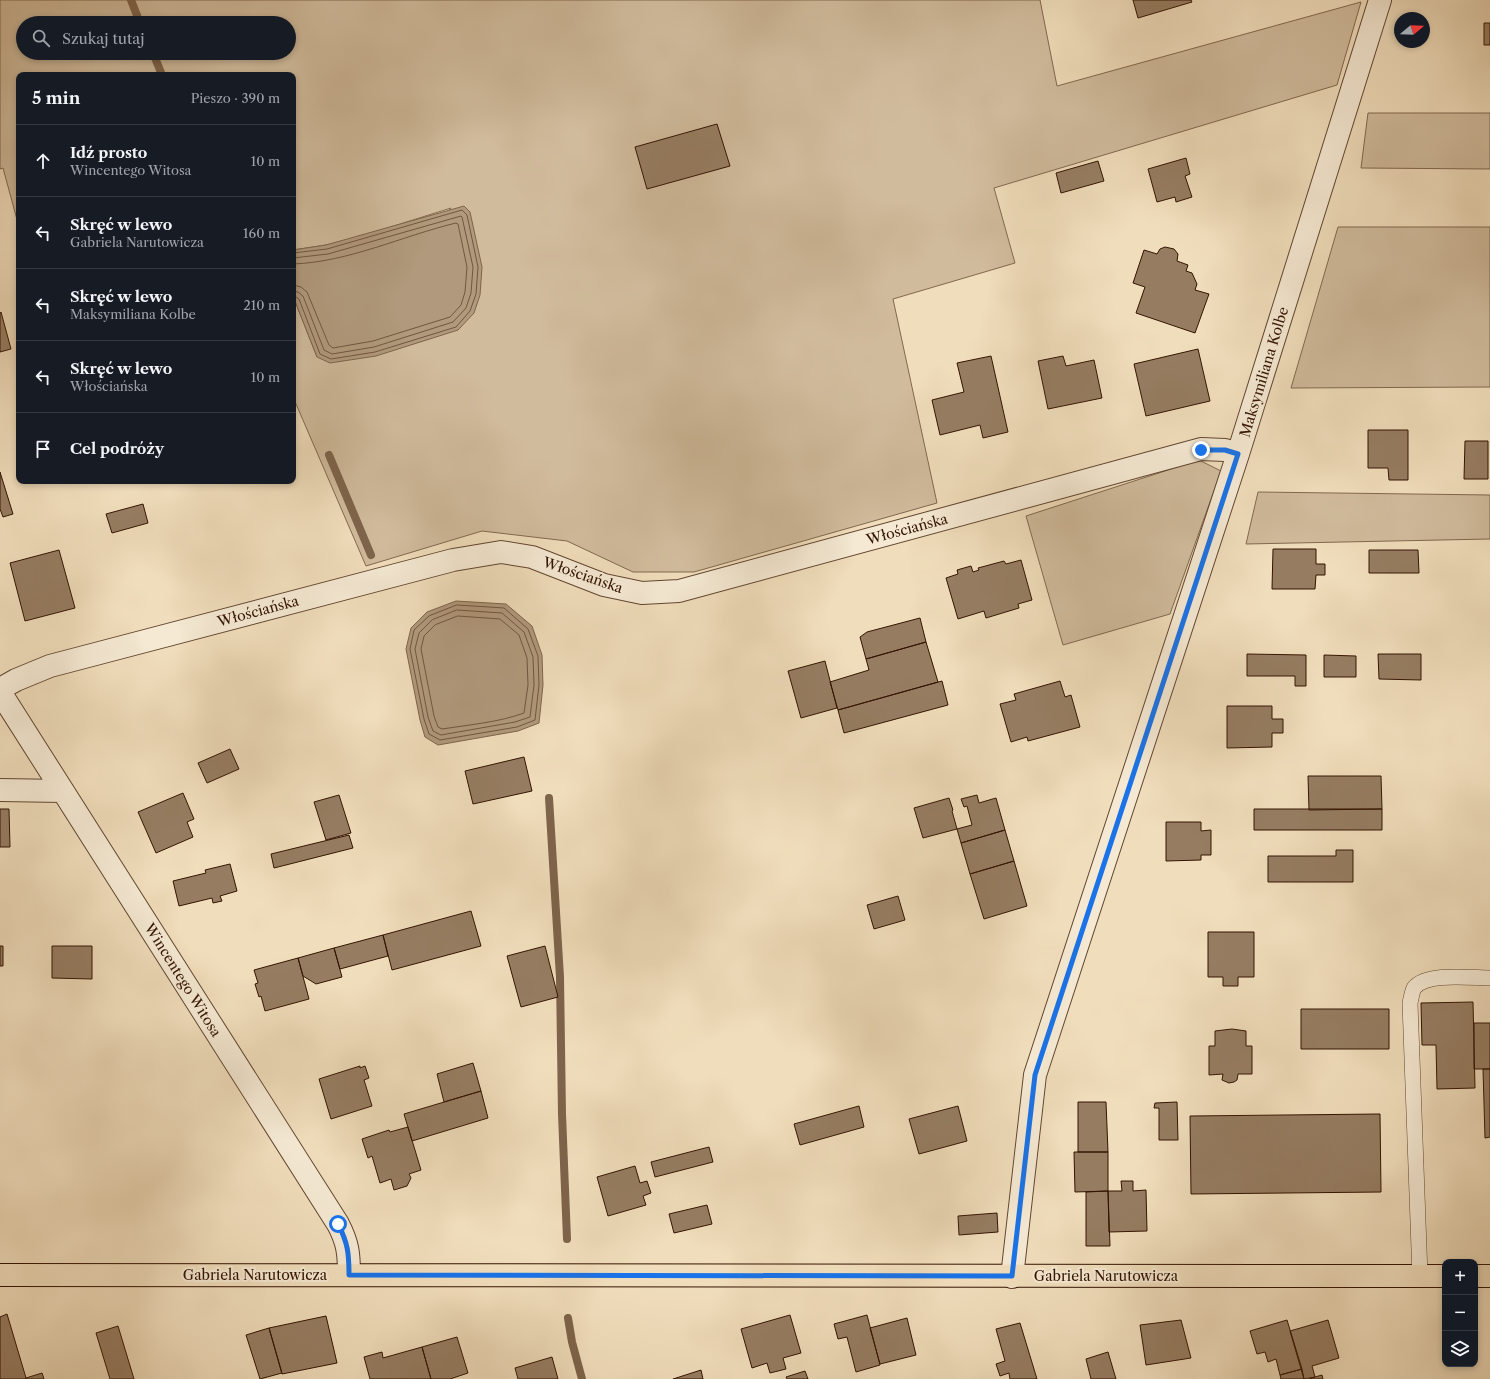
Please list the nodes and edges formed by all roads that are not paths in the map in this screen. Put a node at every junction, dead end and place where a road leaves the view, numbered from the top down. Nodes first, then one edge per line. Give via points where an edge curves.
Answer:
1 (1380, 0) edge
2 (1238, 454) junction
3 (0, 690) edge
4 (0, 790) edge
5 (63, 791) junction
6 (1490, 978) edge
7 (0, 1275) edge
8 (349, 1275) junction
9 (1012, 1276) junction
10 (1420, 1276) junction
11 (1442, 1276) edge
12 (1478, 1276) edge
13 (1490, 1276) edge

1 - 2 street, Maksymiliana Kolbe
2 - 3 street, Włościańska via 1225,450 1201,450 679,591 642,593 604,585 532,557 501,552 453,560 50,666 16,680
2 - 9 street, Maksymiliana Kolbe via 1035,1075
3 - 5 street, Wincentego Witosa
4 - 5 street
5 - 8 street, Wincentego Witosa via 338,1224 349,1251
6 - 10 lane via 1437,978 1423,981 1414,989 1410,1003
7 - 8 main road, Gabriela Narutowicza
8 - 9 main road, Gabriela Narutowicza
9 - 10 main road, Gabriela Narutowicza
10 - 11 main road, Gabriela Narutowicza
12 - 13 main road

